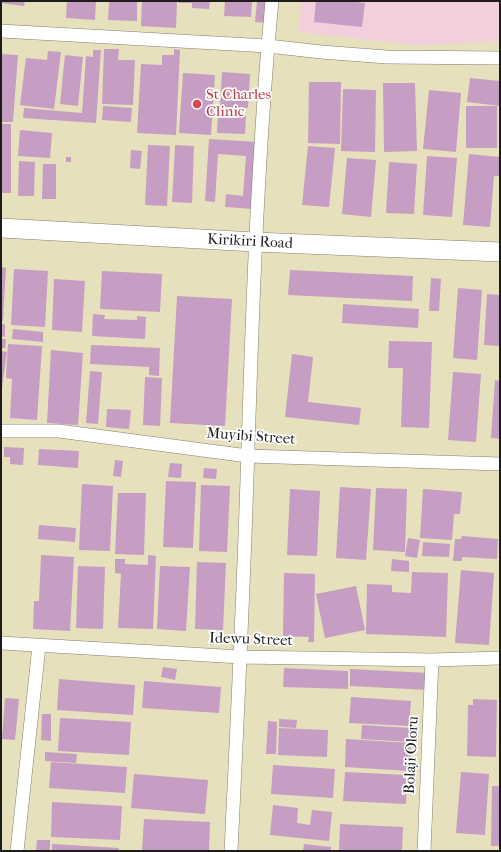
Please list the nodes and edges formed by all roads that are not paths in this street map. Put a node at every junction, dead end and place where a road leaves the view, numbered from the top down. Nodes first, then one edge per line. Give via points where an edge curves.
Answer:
1 (272, 1) edge
2 (1, 31) edge
3 (268, 46) junction
4 (500, 58) edge
5 (1, 228) edge
6 (255, 242) junction
7 (500, 252) edge
8 (1, 431) edge
9 (248, 456) junction
10 (500, 464) edge
11 (1, 643) edge
12 (39, 646) junction
13 (241, 657) junction
14 (500, 658) edge
15 (432, 660) junction
16 (17, 851) edge
17 (231, 851) edge
18 (424, 851) edge

1 - 3 street
2 - 3 street
3 - 4 street via 387,57
3 - 6 street
5 - 6 main road, Kirikiri Road
6 - 7 main road, Kirikiri Road
6 - 9 street
8 - 9 street, Muyibi Street via 59,431
9 - 10 street, Muyibi Street
9 - 13 street
11 - 12 street, Idewu Street
12 - 13 street, Idewu Street
12 - 16 street
13 - 15 street, Idewu Street
13 - 17 street
14 - 15 street, Idewu Street
15 - 18 street, Bolaji Oloru

